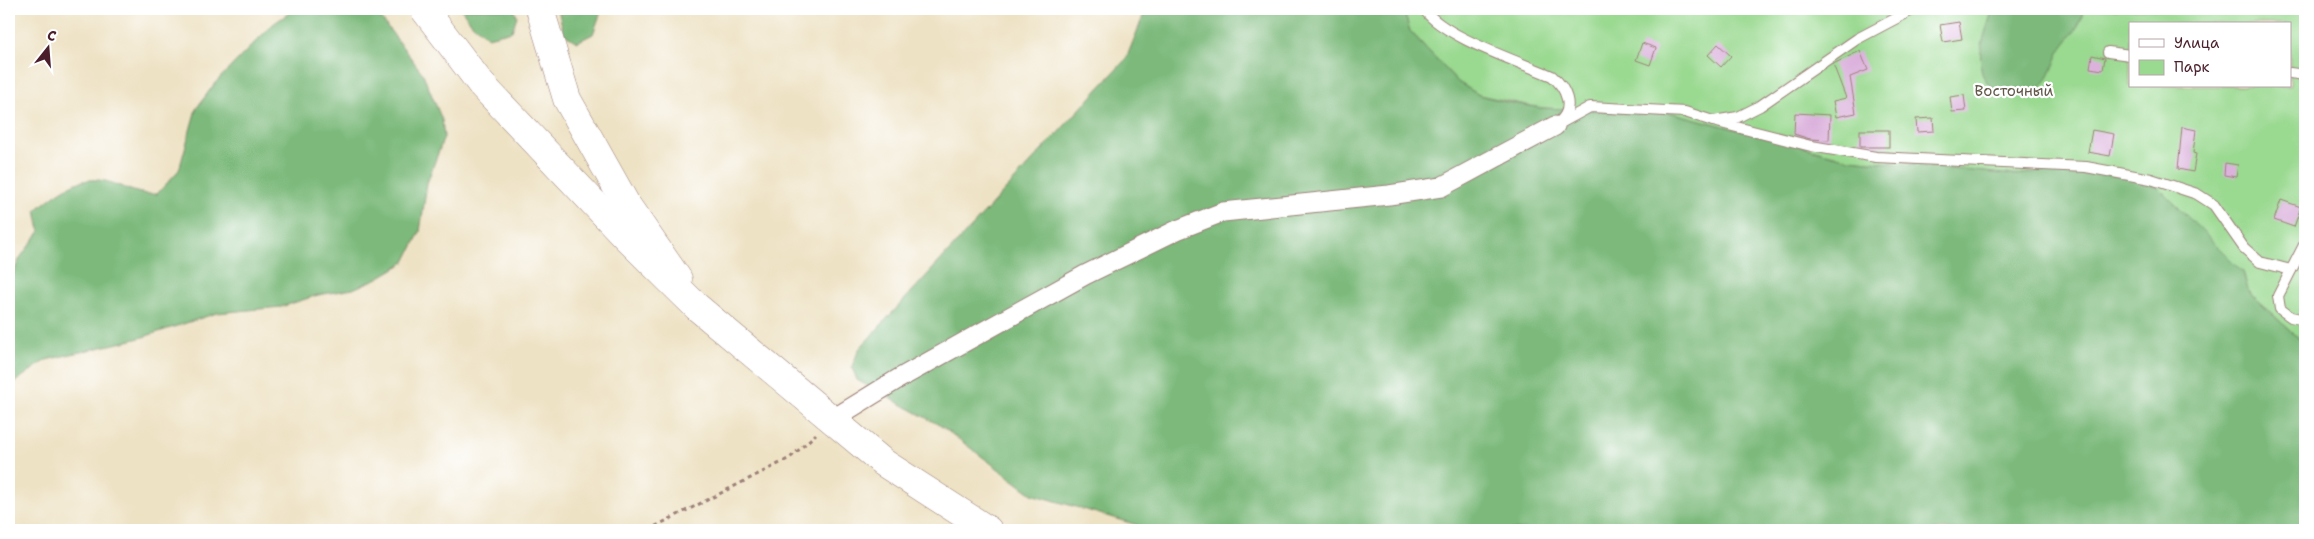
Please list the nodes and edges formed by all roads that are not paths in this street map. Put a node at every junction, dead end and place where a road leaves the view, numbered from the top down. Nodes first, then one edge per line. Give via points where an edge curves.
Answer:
1 (424, 9) edge
2 (540, 9) edge
3 (1424, 9) edge
4 (1908, 10) edge
5 (2108, 52) dead end
6 (2129, 55) edge
7 (2292, 73) edge
8 (2305, 75) edge
9 (1713, 121) junction
10 (1555, 126) junction
11 (2305, 243) edge
12 (2290, 270) junction
13 (697, 307) junction
14 (2305, 320) edge
15 (833, 419) junction
16 (988, 530) edge

1 - 13 main road via 481,84
2 - 13 main road via 567,99 626,204
3 - 10 lane via 1431,20 1448,31 1552,76 1561,83 1568,106 1564,118
4 - 9 lane via 1857,39 1760,106 1738,117
5 - 6 lane
7 - 8 lane
9 - 10 lane via 1685,112 1590,107
9 - 12 lane via 1811,146 1876,157 2086,168 2151,180 2197,194 2214,205 2244,248 2260,262
10 - 15 street via 1442,187 1223,212 1186,226 1077,280 898,379
11 - 12 lane
12 - 14 lane via 2278,296 2280,309 2291,317
13 - 15 main road
15 - 16 main road via 884,463

